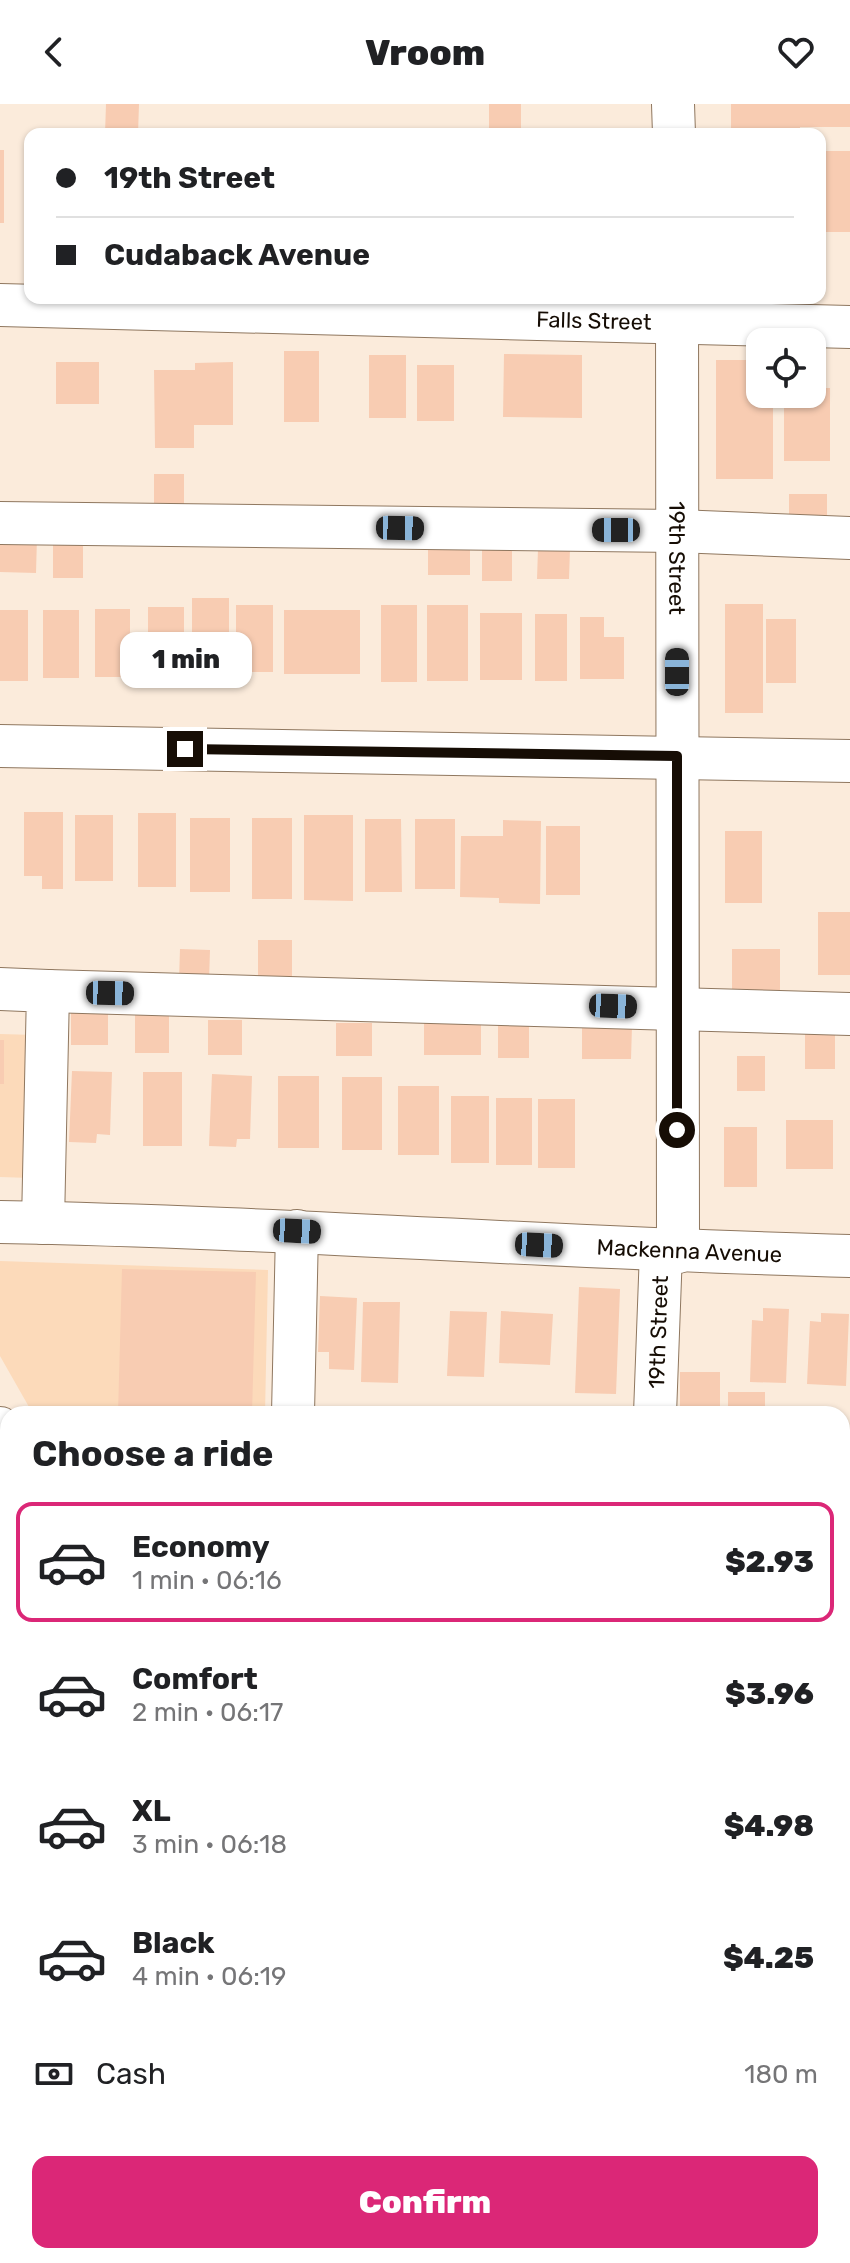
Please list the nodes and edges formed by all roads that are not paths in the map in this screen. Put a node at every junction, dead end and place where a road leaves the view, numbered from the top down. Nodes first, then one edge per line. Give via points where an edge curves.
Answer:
1 (673, 104) edge
2 (674, 128) edge
3 (0, 305) edge
4 (677, 310) edge
5 (850, 327) edge
6 (0, 523) edge
7 (677, 531) junction
8 (850, 538) edge
9 (0, 746) edge
10 (677, 756) junction
11 (850, 761) edge
12 (0, 989) edge
13 (48, 991) junction
14 (676, 1008) junction
15 (850, 1014) edge
16 (0, 1222) edge
17 (43, 1223) junction
18 (297, 1231) junction
19 (670, 1252) junction
20 (850, 1256) edge
21 (293, 1406) edge
22 (656, 1406) edge

1 - 2 street
3 - 4 street, Falls Street
4 - 5 street, Falls Street
4 - 7 street, 19th Street
6 - 7 street
7 - 8 street
7 - 10 street, 19th Street
9 - 10 street
10 - 11 street
10 - 14 street, 19th Street
12 - 13 street
13 - 14 street
13 - 17 street
14 - 15 street
14 - 19 street, 19th Street
16 - 17 street, Mackenna Avenue
17 - 18 street, Mackenna Avenue
18 - 19 street, Mackenna Avenue
18 - 21 street
19 - 20 street, Mackenna Avenue
19 - 22 street, 19th Street

